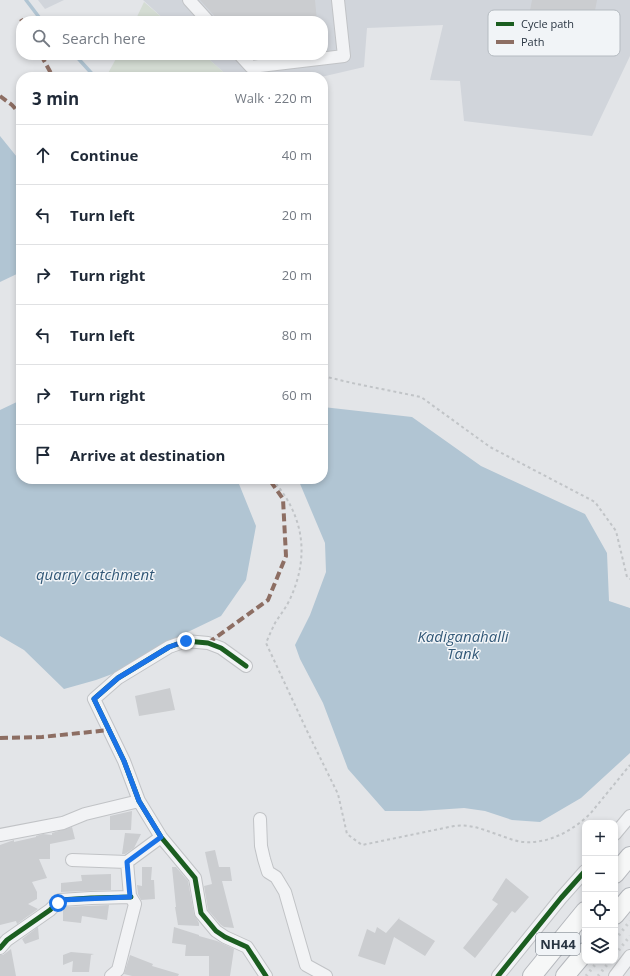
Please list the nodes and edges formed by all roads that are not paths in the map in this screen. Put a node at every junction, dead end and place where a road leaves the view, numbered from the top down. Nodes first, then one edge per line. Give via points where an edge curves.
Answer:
1 (189, 0) edge
2 (338, 0) edge
3 (203, 16) edge
4 (328, 58) edge
5 (245, 60) edge
6 (310, 60) edge
7 (246, 666) dead end
8 (139, 801) junction
9 (630, 816) edge
10 (260, 819) dead end
11 (618, 830) edge
12 (0, 835) edge
13 (161, 837) junction
14 (630, 856) edge
15 (72, 860) dead end
16 (127, 862) junction
17 (618, 870) edge
18 (582, 874) edge
19 (130, 897) junction
20 (630, 897) edge
21 (618, 911) edge
22 (582, 915) edge
23 (0, 948) edge
24 (582, 956) edge
25 (630, 956) edge
26 (113, 976) edge
27 (266, 976) edge
28 (326, 976) edge
29 (498, 976) edge
30 (532, 976) edge
31 (565, 976) edge
32 (615, 976) edge

1 - 3 street
2 - 4 street via 344,56
5 - 6 street via 251,67
7 - 8 street via 222,648 208,643 186,641 169,647 118,678 94,699 124,761
8 - 12 street via 85,814 63,824
8 - 13 street
9 - 11 street
10 - 28 street via 264,860 268,872 276,877 285,892 306,965
13 - 16 street
13 - 27 street via 195,878 201,913 216,931 247,947
14 - 17 highway
15 - 16 street
16 - 19 street
18 - 29 street
19 - 23 street via 60,900
19 - 26 street via 135,904 118,970
20 - 21 highway
22 - 30 highway, NH44
24 - 31 highway, NH44
25 - 32 street

